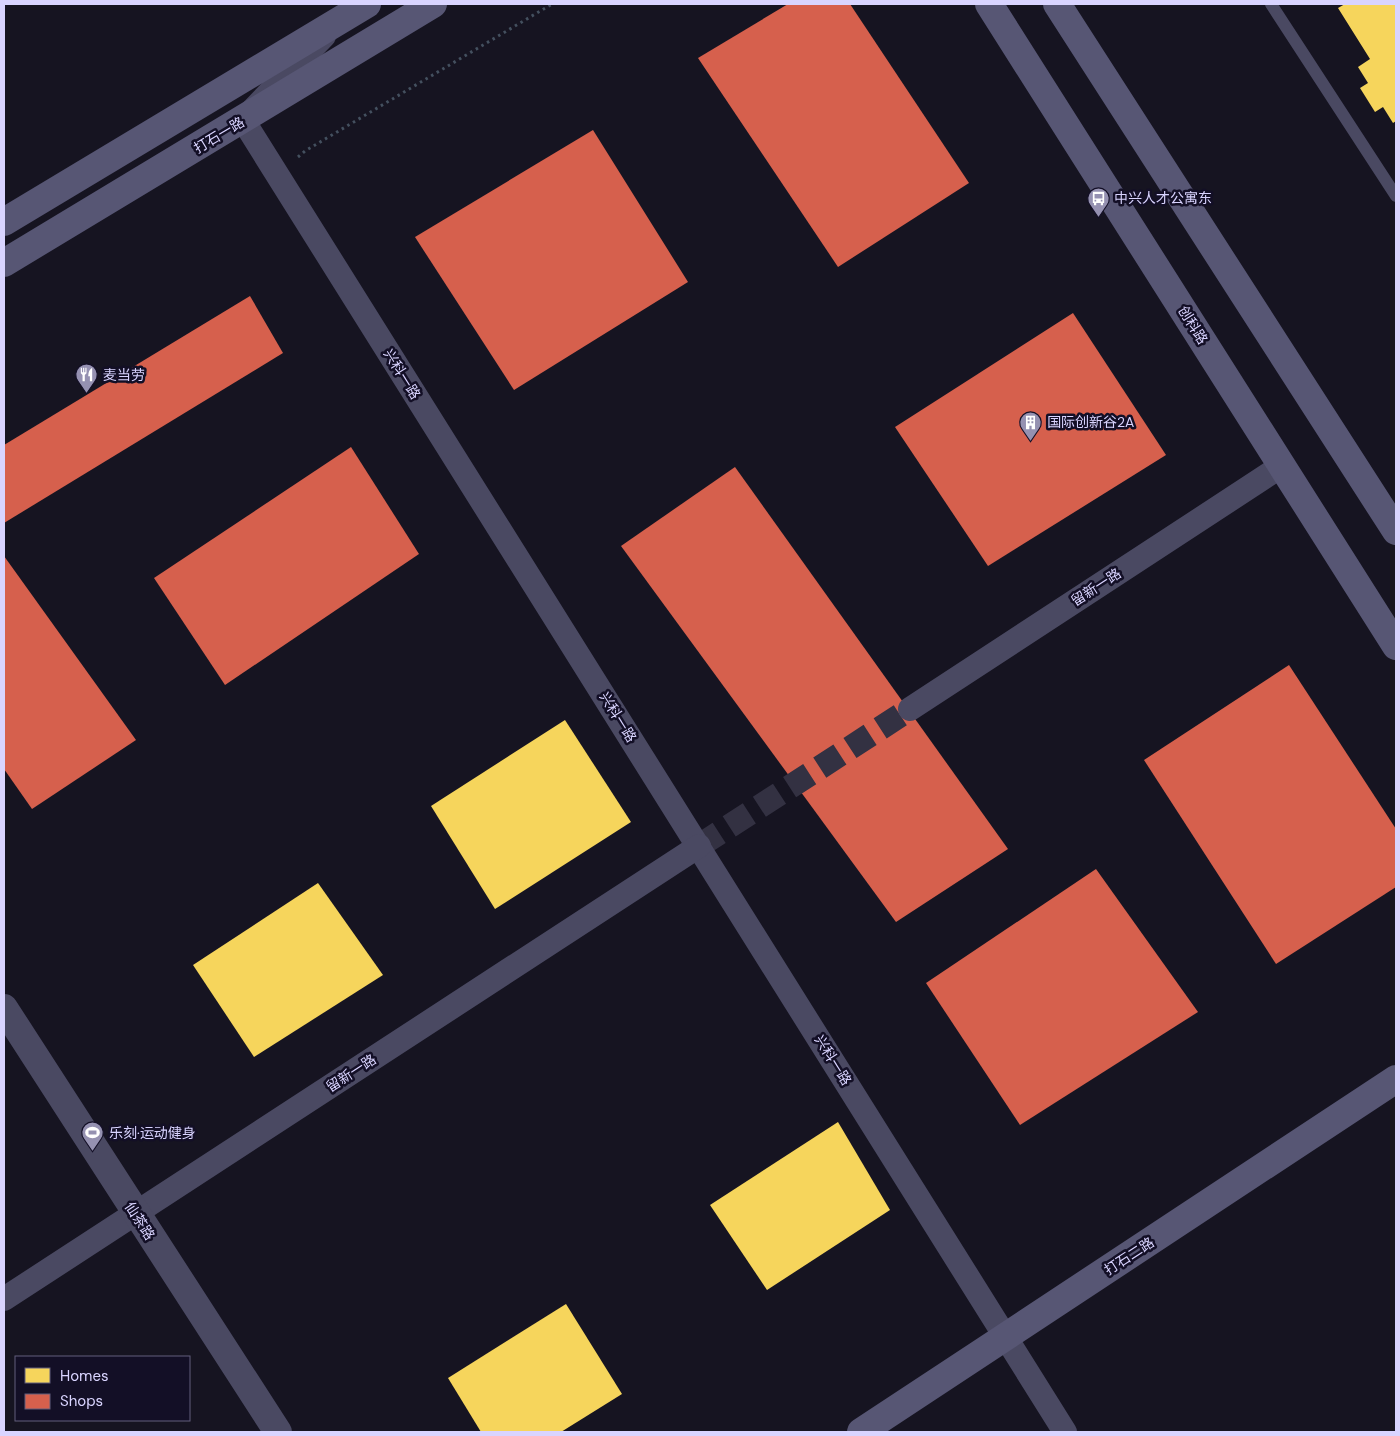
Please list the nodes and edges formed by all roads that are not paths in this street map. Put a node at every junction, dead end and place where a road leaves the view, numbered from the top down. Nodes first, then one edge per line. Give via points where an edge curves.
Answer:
1 (367, 4) edge
2 (433, 4) edge
3 (989, 4) edge
4 (1057, 4) edge
5 (1271, 4) edge
6 (339, 20) junction
7 (243, 120) junction
8 (1396, 196) edge
9 (4, 222) edge
10 (4, 264) edge
11 (1282, 465) junction
12 (1396, 531) edge
13 (1396, 646) edge
14 (910, 709) tunnel mouth
15 (699, 846) junction
16 (4, 1008) edge
17 (1396, 1079) edge
18 (135, 1214) junction
19 (4, 1299) edge
20 (1005, 1337) junction
21 (278, 1432) edge
22 (861, 1432) edge
23 (1065, 1432) edge

1 - 6 main road
2 - 7 main road, 打石一路
3 - 11 main road, 创科路
4 - 12 main road
5 - 8 lane
6 - 7 street
6 - 9 main road
7 - 10 main road, 打石一路
7 - 15 street, 兴科一路
11 - 13 main road, 创科路
11 - 14 street, 留新一路
15 - 18 street, 留新一路
15 - 20 street, 兴科一路
16 - 18 street, 仙茶路
17 - 20 main road, 打石二路
18 - 19 street, 留新一路
18 - 21 street, 仙茶路
20 - 22 main road, 打石二路
20 - 23 street, 兴科一路

